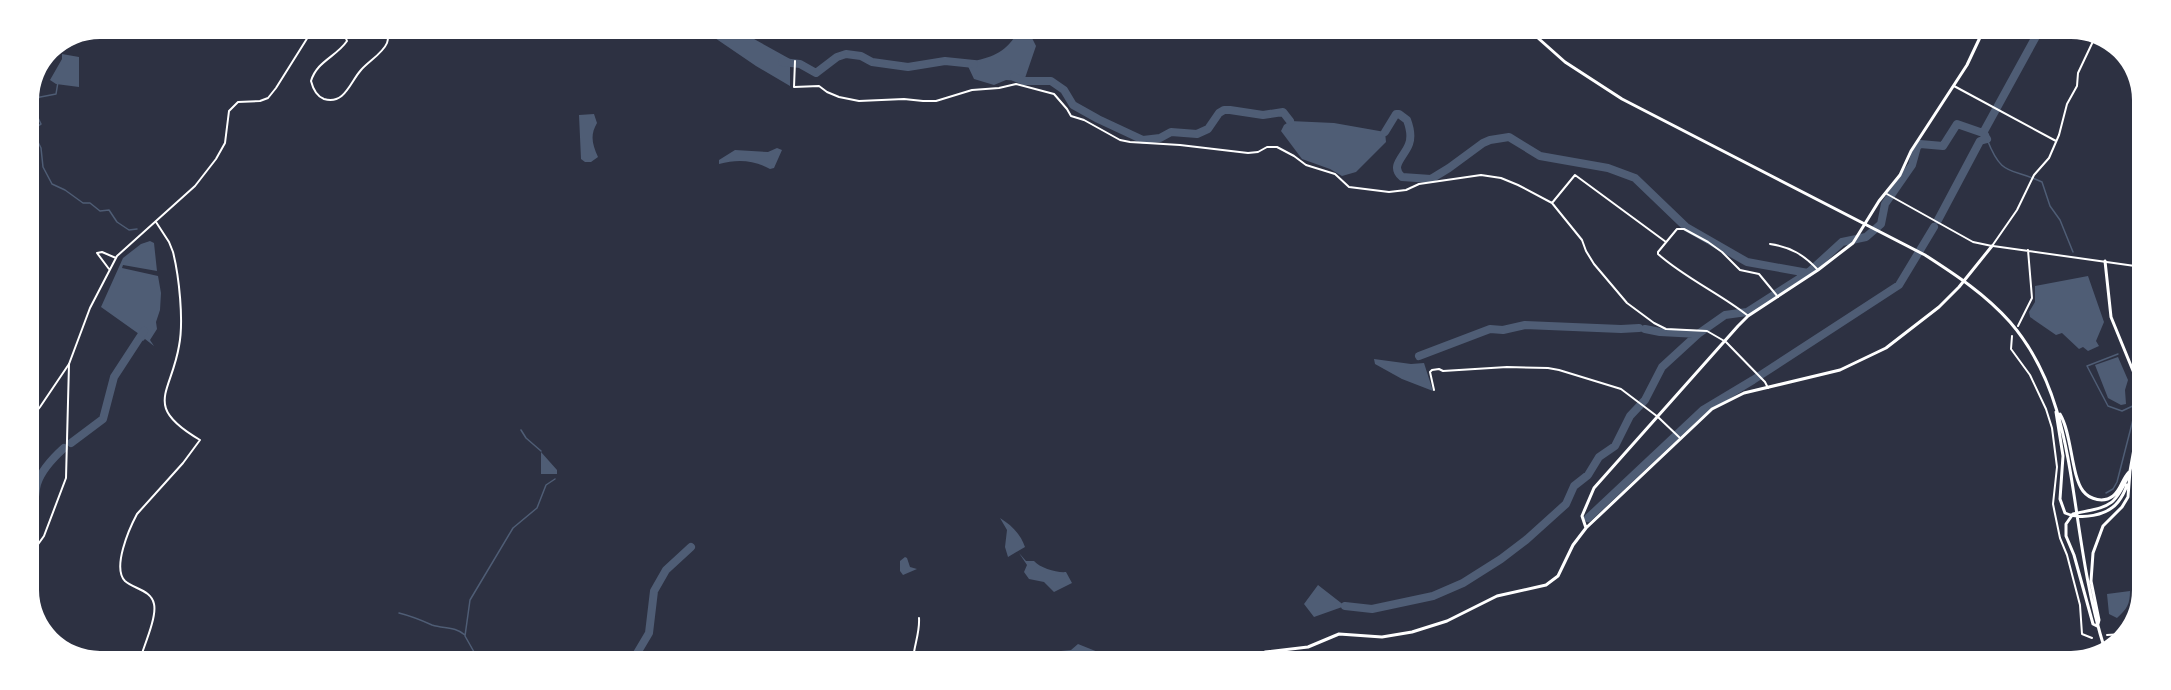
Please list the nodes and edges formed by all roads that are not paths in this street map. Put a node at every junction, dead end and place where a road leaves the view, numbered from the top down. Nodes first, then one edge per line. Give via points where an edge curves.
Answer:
1 (307, 39) edge
2 (345, 39) edge
3 (388, 39) edge
4 (1539, 39) edge
5 (1979, 39) edge
6 (2092, 43) edge
7 (795, 61) dead end
8 (1954, 86) junction
9 (2056, 141) junction
10 (1887, 194) junction
11 (1552, 203) junction
12 (156, 222) junction
13 (1666, 243) junction
14 (1770, 244) dead end
15 (1992, 246) junction
16 (2028, 250) junction
17 (116, 258) junction
18 (2105, 261) junction
19 (2132, 265) edge
20 (109, 268) junction
21 (1818, 270) junction
22 (1776, 295) junction
23 (1748, 316) junction
24 (2018, 326) dead end
25 (2012, 336) dead end
26 (1724, 341) junction
27 (69, 364) junction
28 (2132, 368) edge
29 (1768, 388) junction
30 (1434, 390) dead end
31 (2056, 407) junction
32 (39, 408) edge
33 (1658, 417) junction
34 (1680, 437) junction
35 (2132, 460) edge
36 (2130, 471) junction
37 (2130, 480) junction
38 (2071, 515) junction
39 (1586, 528) junction
40 (39, 543) edge
41 (919, 618) dead end
42 (2097, 626) junction
43 (2107, 635) dead end
44 (2112, 635) edge
45 (2092, 638) dead end
46 (2102, 642) edge
47 (142, 651) edge
48 (914, 651) edge
49 (1275, 651) edge

1 - 12 street via 268,98 238,102 229,111 225,143 216,159 195,186
2 - 3 street via 340,50 320,64 311,81 314,91 327,99 335,100 345,94
4 - 31 main road via 1565,62 1622,99 1962,278 2020,334
5 - 8 main road
6 - 9 street
7 - 11 street via 794,87 819,86 839,98 936,101 972,90 1016,84 1054,94 1071,116 1120,140 1248,153 1277,147 1306,165 1335,174 1349,186 1389,192 1490,175
8 - 9 street
8 - 10 main road
9 - 15 street
10 - 15 street via 1973,242
10 - 21 main road via 1853,243
11 - 13 street via 1575,175
11 - 26 street via 1621,298 1666,329 1707,331
12 - 17 street
12 - 47 street via 173,252 180,323 180,345 166,387 165,404 174,422 200,440 137,514 120,560 120,573 126,581 148,594 154,604
13 - 22 street via 1677,229 1683,229 1722,252 1740,270 1759,274
13 - 23 street via 1658,254
14 - 21 street via 1792,249
15 - 16 street
15 - 29 main road via 1939,307 1886,348 1840,370
16 - 18 street
16 - 24 street via 2032,298
17 - 20 street
17 - 20 street via 97,253
18 - 19 street
18 - 28 main road via 2111,317
20 - 27 street
21 - 22 main road
22 - 23 main road
23 - 26 main road
25 - 45 street via 2011,349 2031,375 2052,428 2057,527 2080,605 2080,629
26 - 29 street
26 - 33 main road
27 - 32 street
27 - 40 street via 66,478
29 - 34 main road via 1722,403
30 - 33 street via 1432,370 1548,368 1621,389
31 - 36 main road via 2087,495 2097,500 2109,498
31 - 38 main road via 2062,456 2060,499 2063,510
31 - 42 main road
33 - 34 street
33 - 39 main road via 1594,488 1583,513
34 - 39 main road
35 - 36 main road
36 - 37 main road
36 - 38 main road via 2117,499 2101,508
37 - 38 main road via 2110,509 2092,515
37 - 42 main road via 2128,497 2103,526 2093,553 2091,580
38 - 42 main road via 2066,536 2093,624
39 - 49 main road via 1557,576 1546,585 1497,596 1447,621 1412,632 1382,637 1339,634 1308,647
41 - 48 street
42 - 46 main road
43 - 44 street

